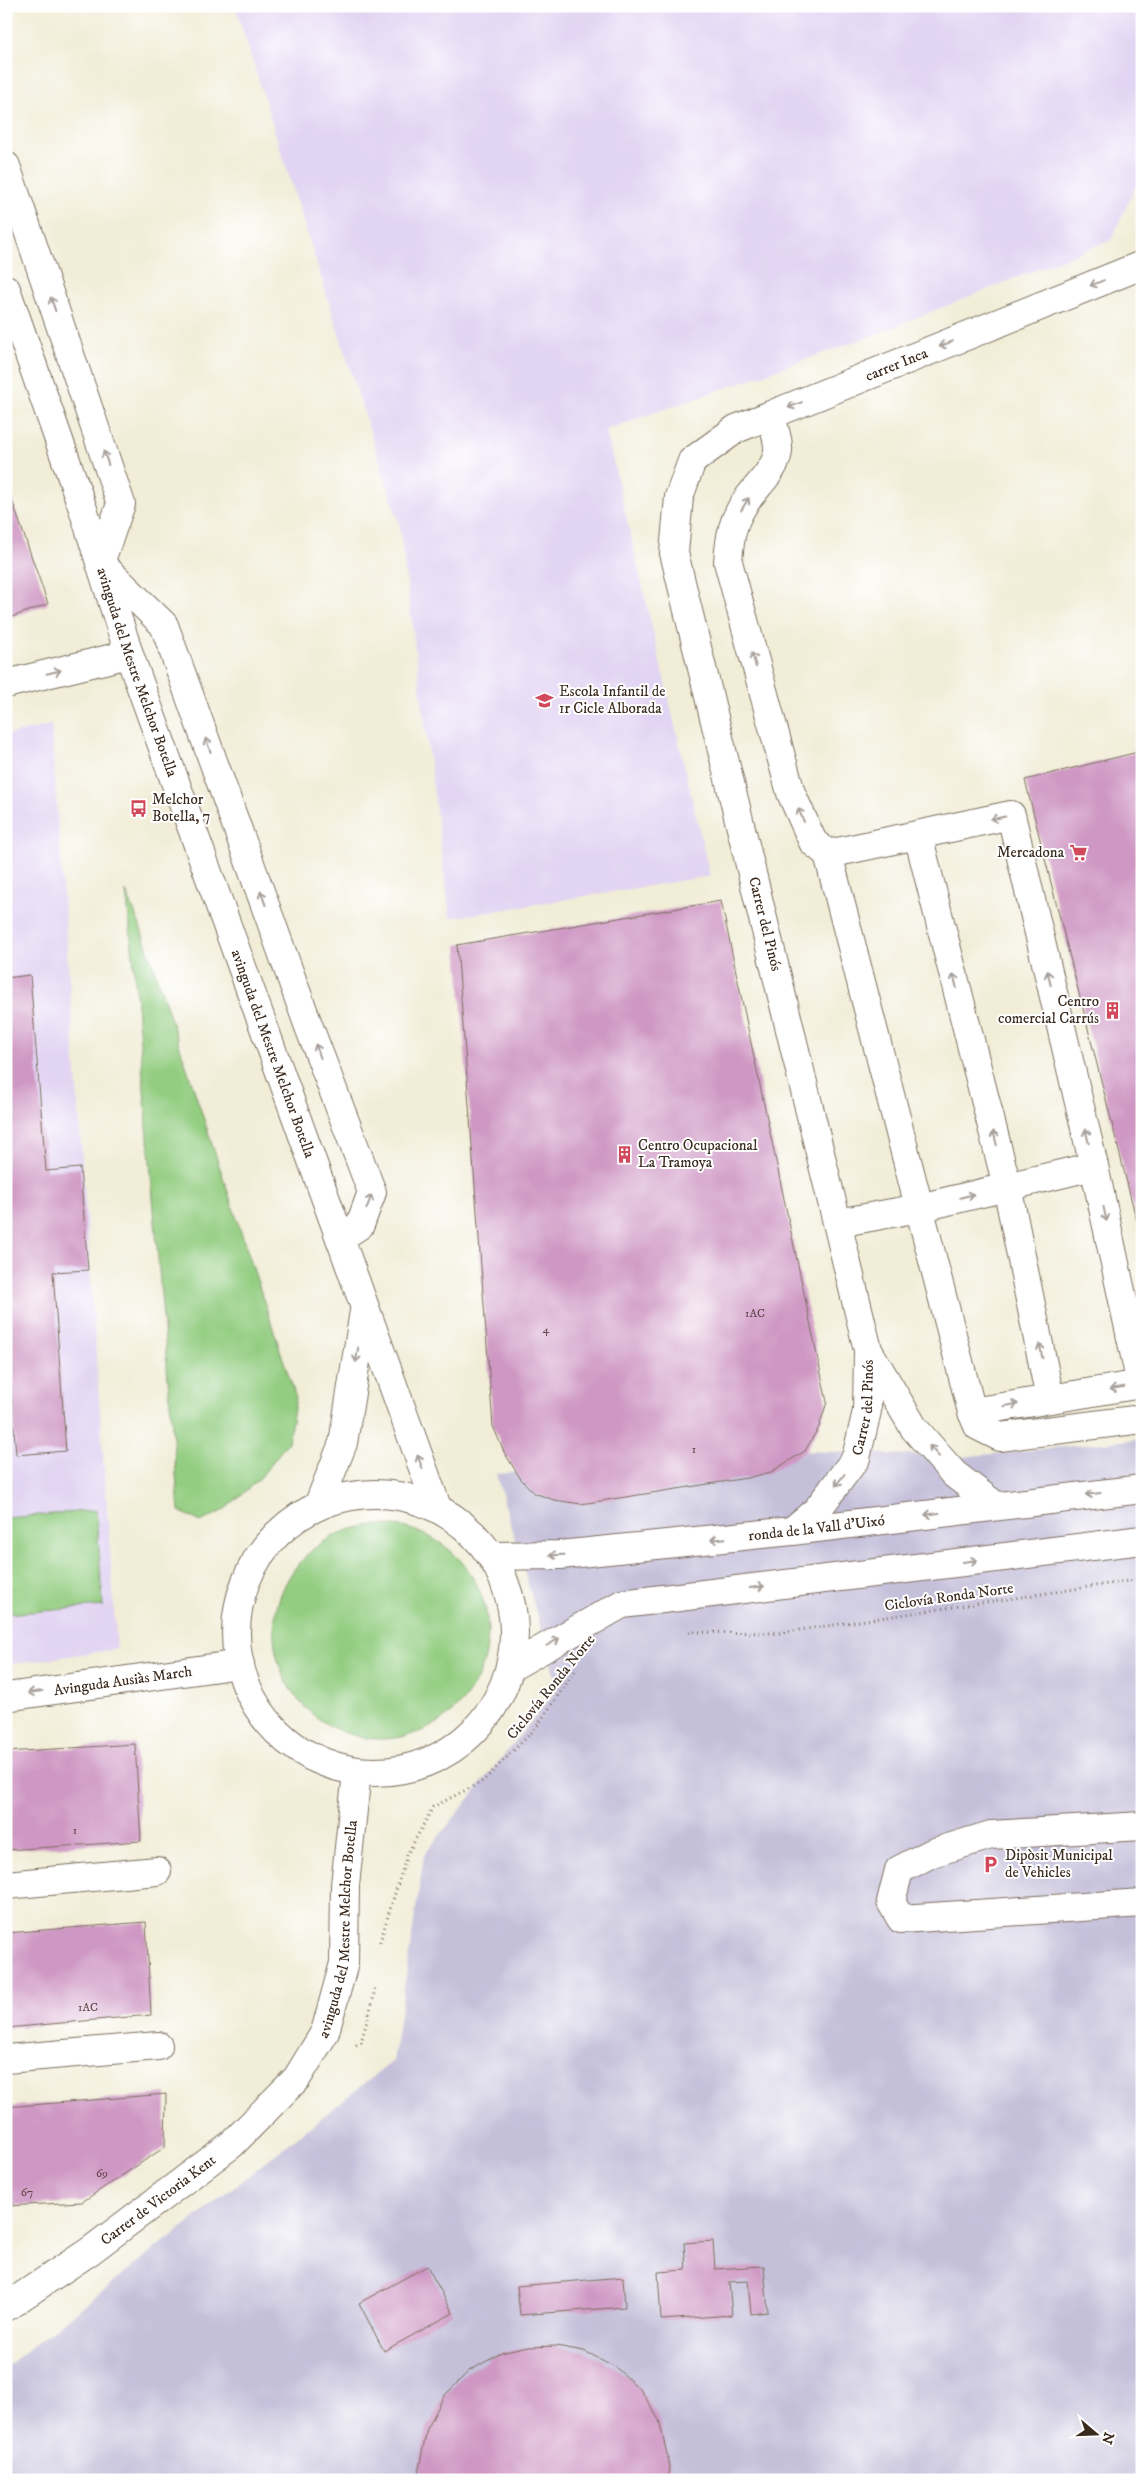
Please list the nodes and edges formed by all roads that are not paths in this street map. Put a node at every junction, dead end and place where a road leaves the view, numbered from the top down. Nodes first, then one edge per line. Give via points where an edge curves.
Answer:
1 (6, 166) edge
2 (1142, 265) edge
3 (6, 289) edge
4 (771, 415) junction
5 (680, 497) joint
6 (100, 564) junction
7 (129, 654) junction
8 (6, 684) edge
9 (918, 835) junction
10 (828, 854) junction
11 (1094, 1166) junction
12 (1007, 1186) junction
13 (920, 1208) junction
14 (838, 1223) junction
15 (340, 1238) junction
16 (364, 1307) junction
17 (868, 1350) junction
18 (1050, 1399) junction
19 (972, 1412) junction
20 (1142, 1419) edge
21 (1142, 1489) edge
22 (318, 1506) junction
23 (996, 1506) junction
24 (437, 1508) junction
25 (792, 1531) junction
26 (1142, 1540) edge
27 (492, 1556) junction
28 (240, 1664) junction
29 (511, 1667) junction
30 (6, 1696) edge
31 (357, 1772) junction
32 (1142, 1826) edge
33 (157, 1871) dead end
34 (6, 1885) edge
35 (1142, 1903) edge
36 (158, 2046) dead end
37 (6, 2059) edge
38 (296, 2078) joint
39 (6, 2307) edge

6 -> 1 street via 121,504
2 -> 4 street, carrer Inca
3 - 6 street, avinguda del Mestre Melchor Botella
4 - 5 street, carrer Inca via 736,429 692,461
10 -> 4 street via 813,842 791,793 728,562 730,530 777,456
5 - 14 street, Carrer del Pinós via 674,553
6 - 7 street, avinguda del Mestre Melchor Botella
15 -> 6 street via 360,1225 372,1192 164,625
8 -> 7 street
7 - 15 street, avinguda del Mestre Melchor Botella
9 - 10 street
11 -> 9 street via 1011,815
12 -> 9 street
10 - 13 street
11 - 12 street
11 -> 18 street via 1141,1384
13 -> 12 street
18 -> 12 street
13 - 14 street
13 - 19 street
14 - 17 street, Carrer del Pinós
15 - 16 street, avinguda del Mestre Melchor Botella
16 -> 22 street, avinguda del Mestre Melchor Botella via 343,1443
24 -> 16 street, avinguda del Mestre Melchor Botella
23 -> 17 street, Carrer del Pinós via 954,1474 914,1428
17 -> 25 street, Carrer del Pinós via 867,1411 856,1458 817,1510
19 -> 18 street
19 - 20 street via 978,1426 1000,1438
21 -> 23 street, ronda de la Vall d'Uixó
22 - 24 street via 357,1495 398,1495
22 - 28 street via 294,1520 257,1559 238,1610 236,1637
23 -> 25 street, ronda de la Vall d'Uixó
24 - 27 street via 467,1528
25 -> 27 street, ronda de la Vall d'Uixó via 560,1555
29 -> 26 street via 622,1604
27 - 29 street via 508,1590 515,1628
28 -> 30 street, Avinguda Ausiàs March
28 - 31 street via 251,1696 276,1730 295,1748 324,1763
29 - 31 street via 499,1698 479,1726 454,1748 424,1765 391,1772
31 - 38 street, avinguda del Mestre Melchor Botella via 345,1885 344,1963 325,2032
32 - 35 street via 991,1835 932,1853 899,1870 891,1902 902,1919
33 - 34 street
36 - 37 street
38 - 39 street, Carrer de Victoria Kent via 232,2144 90,2251

